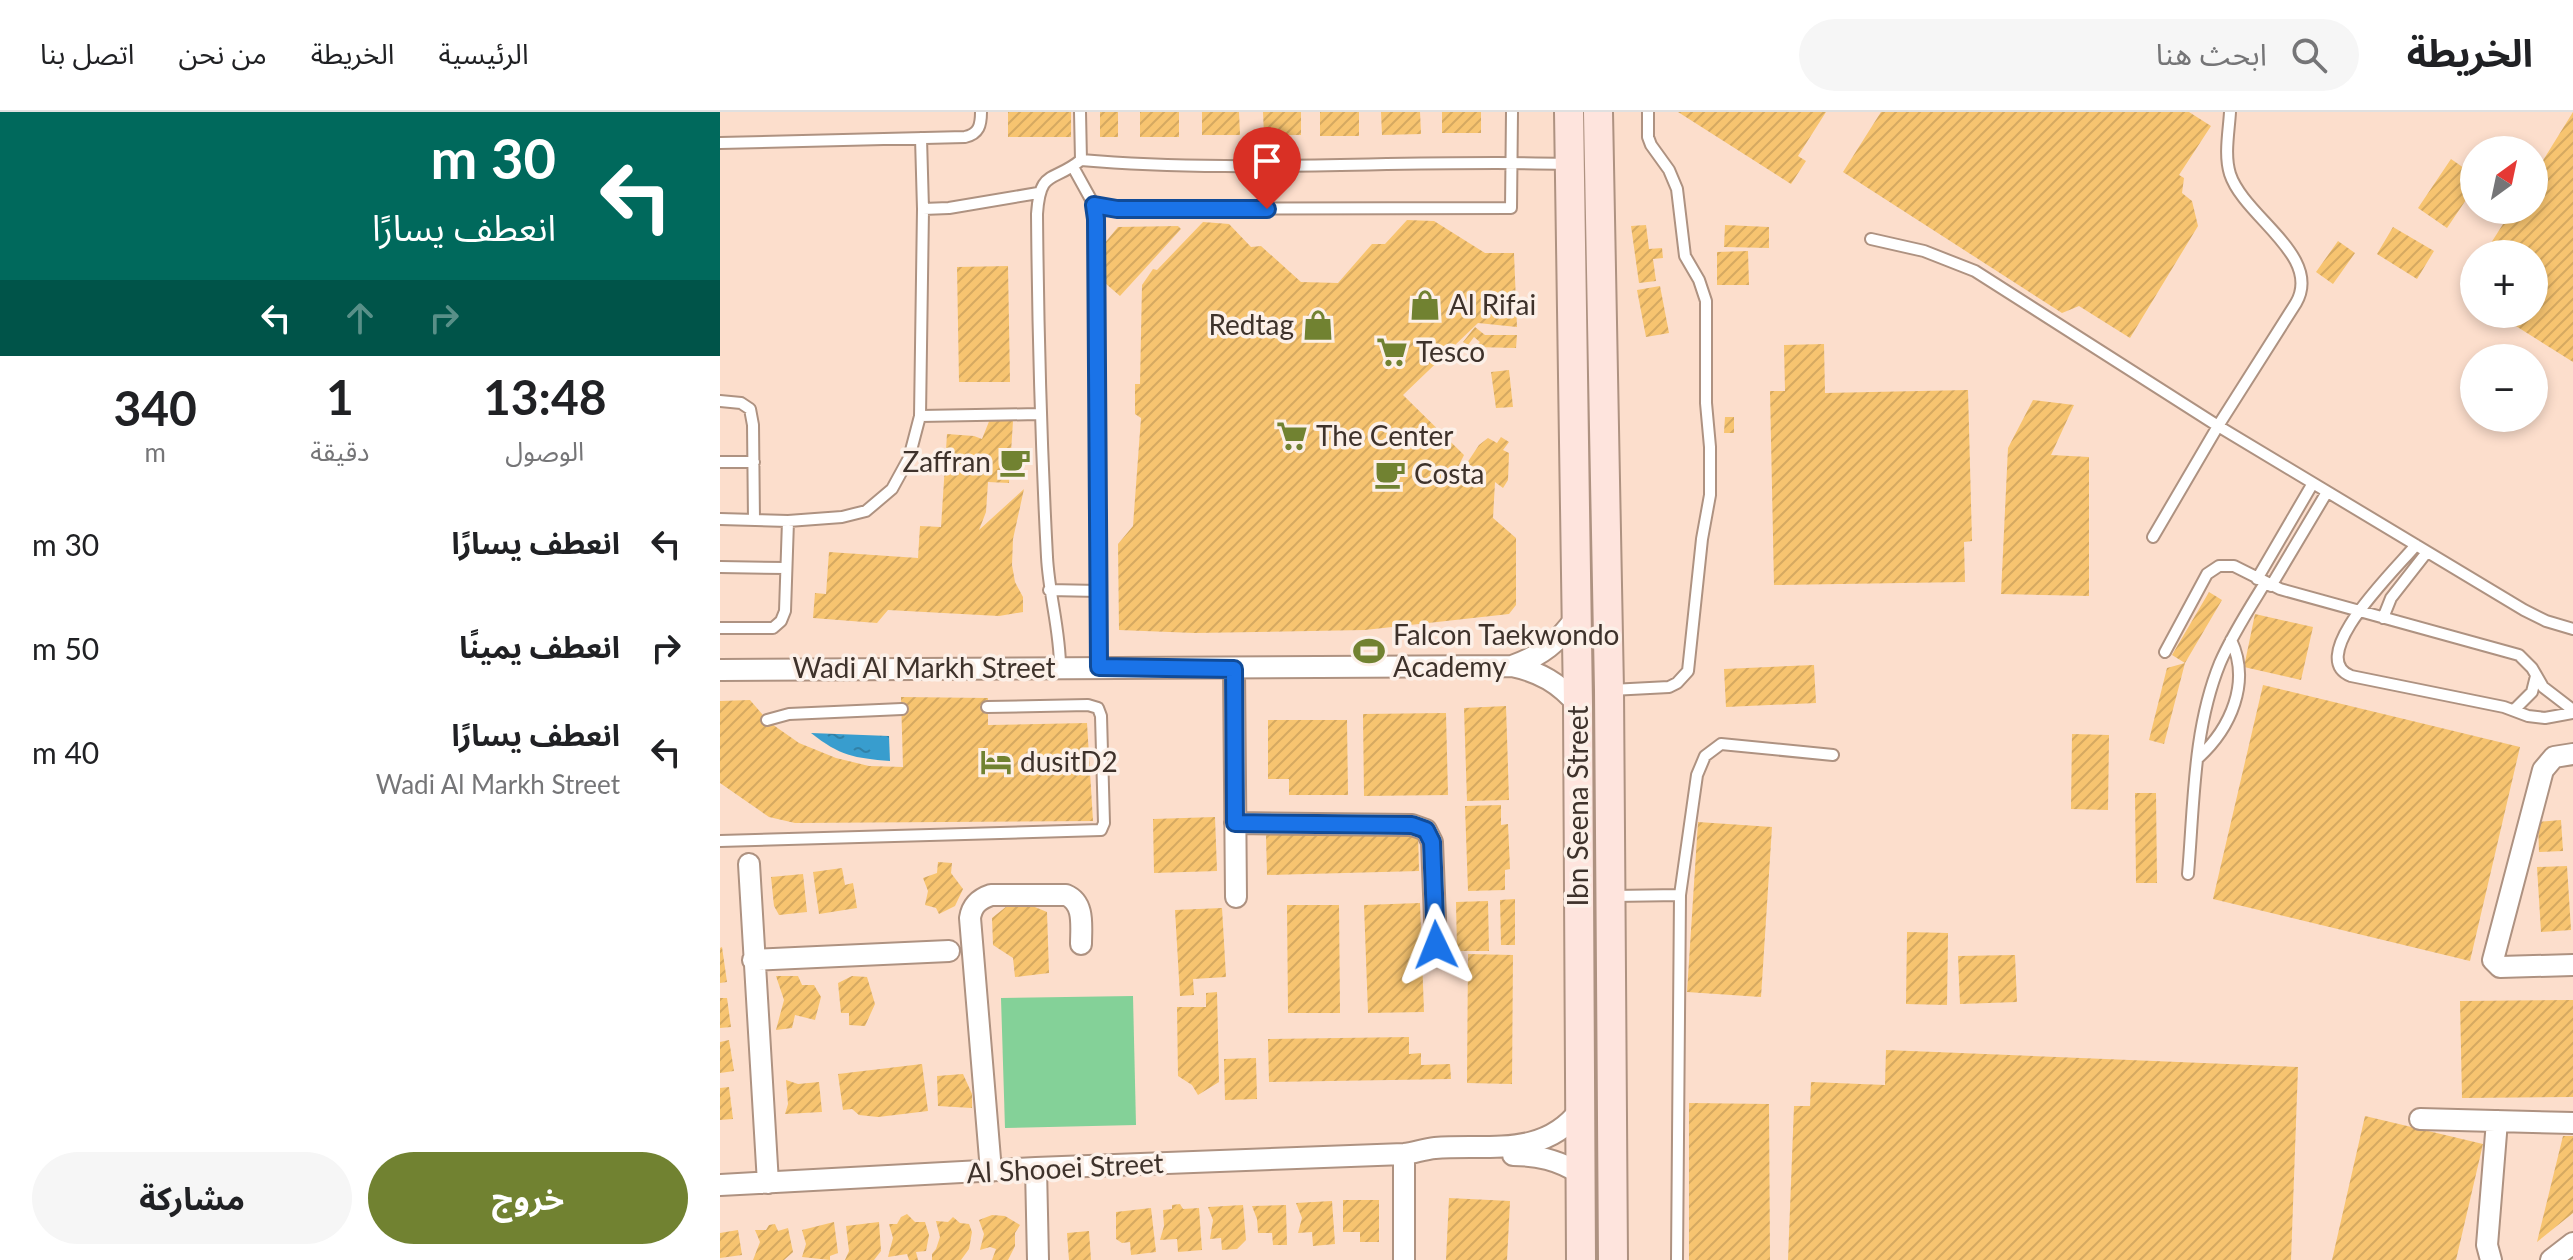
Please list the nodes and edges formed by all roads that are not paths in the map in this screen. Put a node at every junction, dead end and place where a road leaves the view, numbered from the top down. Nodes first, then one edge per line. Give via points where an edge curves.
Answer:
1 (981, 112) edge
2 (1080, 112) edge
3 (1512, 112) edge
4 (1569, 112) edge
5 (1598, 112) edge
6 (1648, 112) edge
7 (2230, 112) edge
8 (921, 138) junction
9 (720, 143) edge
10 (1512, 162) junction
11 (1077, 163) junction
12 (1571, 164) junction
13 (1038, 193) junction
14 (1094, 205) junction
15 (923, 209) junction
16 (1871, 239) dead end
17 (720, 401) edge
18 (1039, 414) junction
19 (920, 416) junction
20 (2218, 426) junction
21 (720, 462) edge
22 (754, 462) junction
23 (2313, 483) junction
24 (2327, 492) junction
25 (720, 519) edge
26 (754, 520) junction
27 (788, 521) junction
28 (2153, 537) dead end
29 (2416, 545) junction
30 (2427, 552) junction
31 (720, 567) edge
32 (786, 568) junction
33 (2264, 583) junction
34 (1049, 590) junction
35 (1099, 591) junction
36 (2360, 612) junction
37 (1577, 616) junction
38 (2383, 618) junction
39 (720, 628) edge
40 (2573, 629) edge
41 (2231, 640) junction
42 (2165, 652) dead end
43 (1512, 666) junction
44 (1060, 667) junction
45 (1099, 667) junction
46 (1234, 669) junction
47 (720, 670) edge
48 (2536, 676) junction
49 (1609, 690) junction
50 (1578, 705) junction
51 (987, 707) dead end
52 (902, 709) dead end
53 (2514, 710) junction
54 (2573, 712) edge
55 (767, 720) dead end
56 (2573, 754) edge
57 (1833, 755) dead end
58 (2198, 758) junction
59 (1235, 823) junction
60 (720, 841) edge
61 (749, 864) dead end
62 (2188, 874) dead end
63 (1680, 895) junction
64 (1611, 896) junction
65 (1236, 897) dead end
66 (1081, 944) dead end
67 (1436, 945) dead end
68 (949, 951) dead end
69 (753, 960) junction
70 (2573, 965) edge
71 (1580, 1110) junction
72 (2420, 1119) dead end
73 (2497, 1121) junction
74 (2573, 1123) edge
75 (1407, 1154) junction
76 (1036, 1168) junction
77 (991, 1171) junction
78 (1579, 1173) junction
79 (768, 1183) junction
80 (720, 1185) edge
81 (2572, 1246) edge
82 (1038, 1260) edge
83 (1404, 1260) edge
84 (1581, 1260) edge
85 (1613, 1260) edge
86 (1677, 1260) edge
87 (2491, 1260) edge
88 (2551, 1260) edge

1 - 8 lane via 979,128 971,136
2 - 11 lane
3 - 10 lane
4 - 12 street, Ibn Seena Street
5 - 49 street, Ibn Seena Street
6 - 49 lane via 1648,137 1677,189 1685,256 1706,301 1710,495 1688,671 1669,687
7 - 20 lane via 2230,173 2301,268 2304,284
8 - 9 lane
8 - 15 lane
10 - 11 lane
10 - 12 lane
10 - 14 lane via 1513,204 1508,208
11 - 13 lane via 1051,176
11 - 14 lane
12 - 37 street, Ibn Seena Street
13 - 15 lane
13 - 18 lane
14 - 35 lane
15 - 19 lane
16 - 20 lane via 1924,251 1975,271
17 - 22 lane via 750,409
18 - 19 lane
18 - 34 lane
19 - 27 lane via 909,458 892,489 866,511
20 - 23 lane
20 - 28 lane
21 - 22 lane
22 - 26 lane
23 - 24 lane
23 - 33 lane
24 - 29 lane
24 - 33 lane
25 - 26 lane
26 - 27 lane
27 - 32 lane
29 - 30 lane
29 - 36 lane
30 - 38 lane via 2391,598
30 - 40 lane via 2524,610
31 - 32 lane
32 - 39 lane via 781,621 773,628
33 - 36 lane
33 - 41 lane
33 - 42 lane via 2234,566 2213,570
34 - 35 lane
34 - 44 lane via 1060,637
35 - 45 lane
36 - 38 lane
36 - 53 lane via 2339,645 2338,666 2346,674
37 - 43 street, Wadi Al Markh Street via 1550,648
37 - 50 street, Ibn Seena Street
38 - 48 lane via 2519,655
41 - 58 lane via 2205,708
41 - 58 lane via 2239,661 2239,689 2224,726
43 - 46 street, Wadi Al Markh Street
43 - 50 street, Wadi Al Markh Street via 1549,678
44 - 45 street, Wadi Al Markh Street
44 - 47 street, Wadi Al Markh Street
45 - 46 street, Wadi Al Markh Street
46 - 59 street
48 - 53 lane via 2532,692
48 - 54 lane
49 - 64 street, Ibn Seena Street
50 - 71 street, Ibn Seena Street
51 - 60 lane via 1098,708 1101,830
52 - 55 lane via 789,714
53 - 54 lane via 2545,718
56 - 70 street via 2554,757 2543,770 2493,960 2500,967
57 - 63 lane via 1721,744 1705,756 1697,775
58 - 62 lane
59 - 65 street
59 - 67 street via 1412,825 1426,830 1432,842
61 - 69 street
63 - 64 lane
63 - 86 lane
64 - 85 street, Ibn Seena Street
66 - 77 street via 1080,907 1066,895 991,895 971,910
68 - 69 street
69 - 79 street
71 - 75 street, Al Shooei Street via 1558,1134 1543,1141
71 - 78 street, Ibn Seena Street
72 - 73 street
73 - 74 street
73 - 87 street via 2487,1245
75 - 76 street, Al Shooei Street
75 - 78 street, Al Shooei Street via 1541,1156
75 - 83 street
76 - 77 street, Al Shooei Street
76 - 82 street
77 - 79 street, Al Shooei Street
78 - 84 street, Ibn Seena Street
79 - 80 street, Al Shooei Street
81 - 88 street

